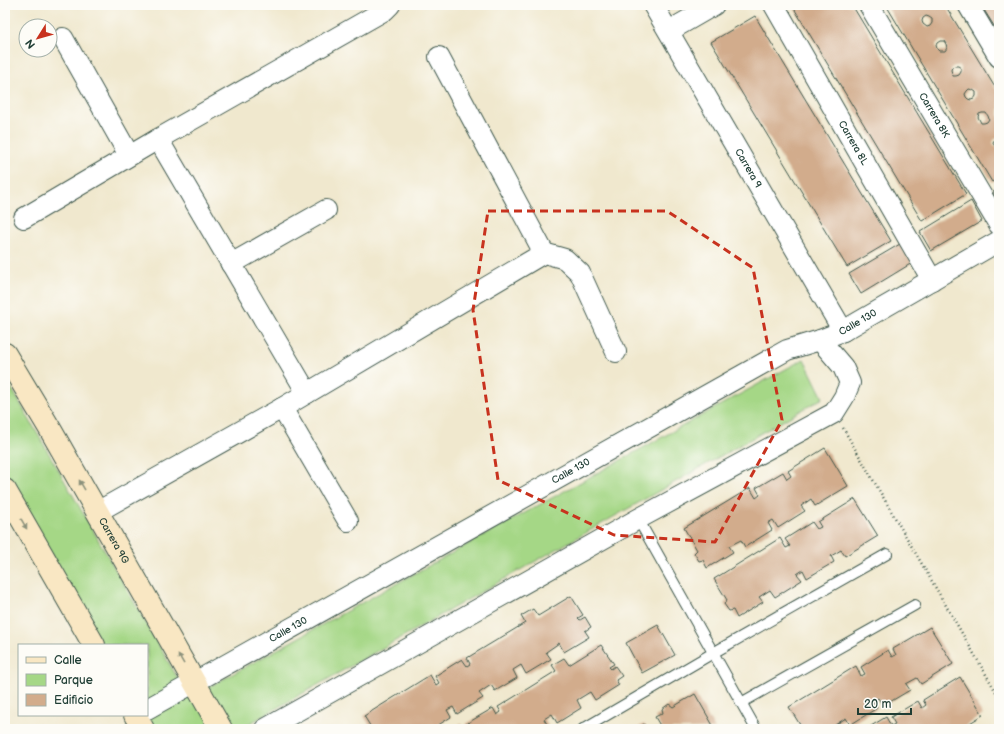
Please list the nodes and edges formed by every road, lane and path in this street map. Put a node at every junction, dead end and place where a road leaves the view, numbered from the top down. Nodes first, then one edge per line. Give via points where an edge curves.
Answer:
1 (390, 5) edge
2 (653, 5) edge
3 (714, 5) edge
4 (774, 5) edge
5 (869, 5) edge
6 (968, 5) edge
7 (669, 31) junction
8 (63, 38) dead end
9 (439, 57) dead end
10 (999, 57) edge
11 (158, 139) junction
12 (129, 156) junction
13 (326, 210) dead end
14 (24, 218) dead end
15 (999, 225) edge
16 (999, 241) edge
17 (544, 253) junction
18 (231, 264) junction
19 (932, 280) junction
20 (843, 331) junction
21 (820, 340) junction
22 (616, 352) dead end
23 (5, 354) edge
24 (307, 393) junction
25 (282, 408) junction
26 (834, 413) junction
27 (5, 490) edge
28 (97, 512) junction
29 (638, 519) junction
30 (348, 521) dead end
31 (887, 554) dead end
32 (915, 605) dead end
33 (93, 644) edge
34 (713, 653) junction
35 (194, 682) junction
36 (999, 697) edge
37 (742, 703) junction
38 (148, 712) edge
39 (221, 729) edge
40 (265, 729) edge
41 (582, 729) edge
42 (756, 729) edge

1 - 11 street
2 - 7 street, Carrera 9
3 - 7 street
4 - 19 street, Carrera 8L
5 - 15 street, Carrera 8K
6 - 10 street
7 - 20 street, Carrera 9
8 - 12 street
9 - 17 street
11 - 12 street
11 - 18 street
12 - 14 street
13 - 18 street
16 - 19 street, Calle 130
17 - 22 street via 566,259 580,273
17 - 24 street
18 - 24 street
19 - 20 street, Calle 130
20 - 21 street, Calle 130
21 - 26 street via 843,367 850,383
21 - 35 street, Calle 130 via 787,350
28 -> 23 street, Carrera 9G
24 - 25 street
25 - 28 street
25 - 30 street
26 - 29 street
26 - 36 path
27 -> 33 street
35 -> 28 street, Carrera 9G
29 - 34 lane
29 - 40 street
31 - 34 lane
32 - 37 lane
34 - 37 lane
34 - 41 lane
35 - 38 street, Calle 130
35 - 39 street, Carrera 9G
37 - 42 lane

